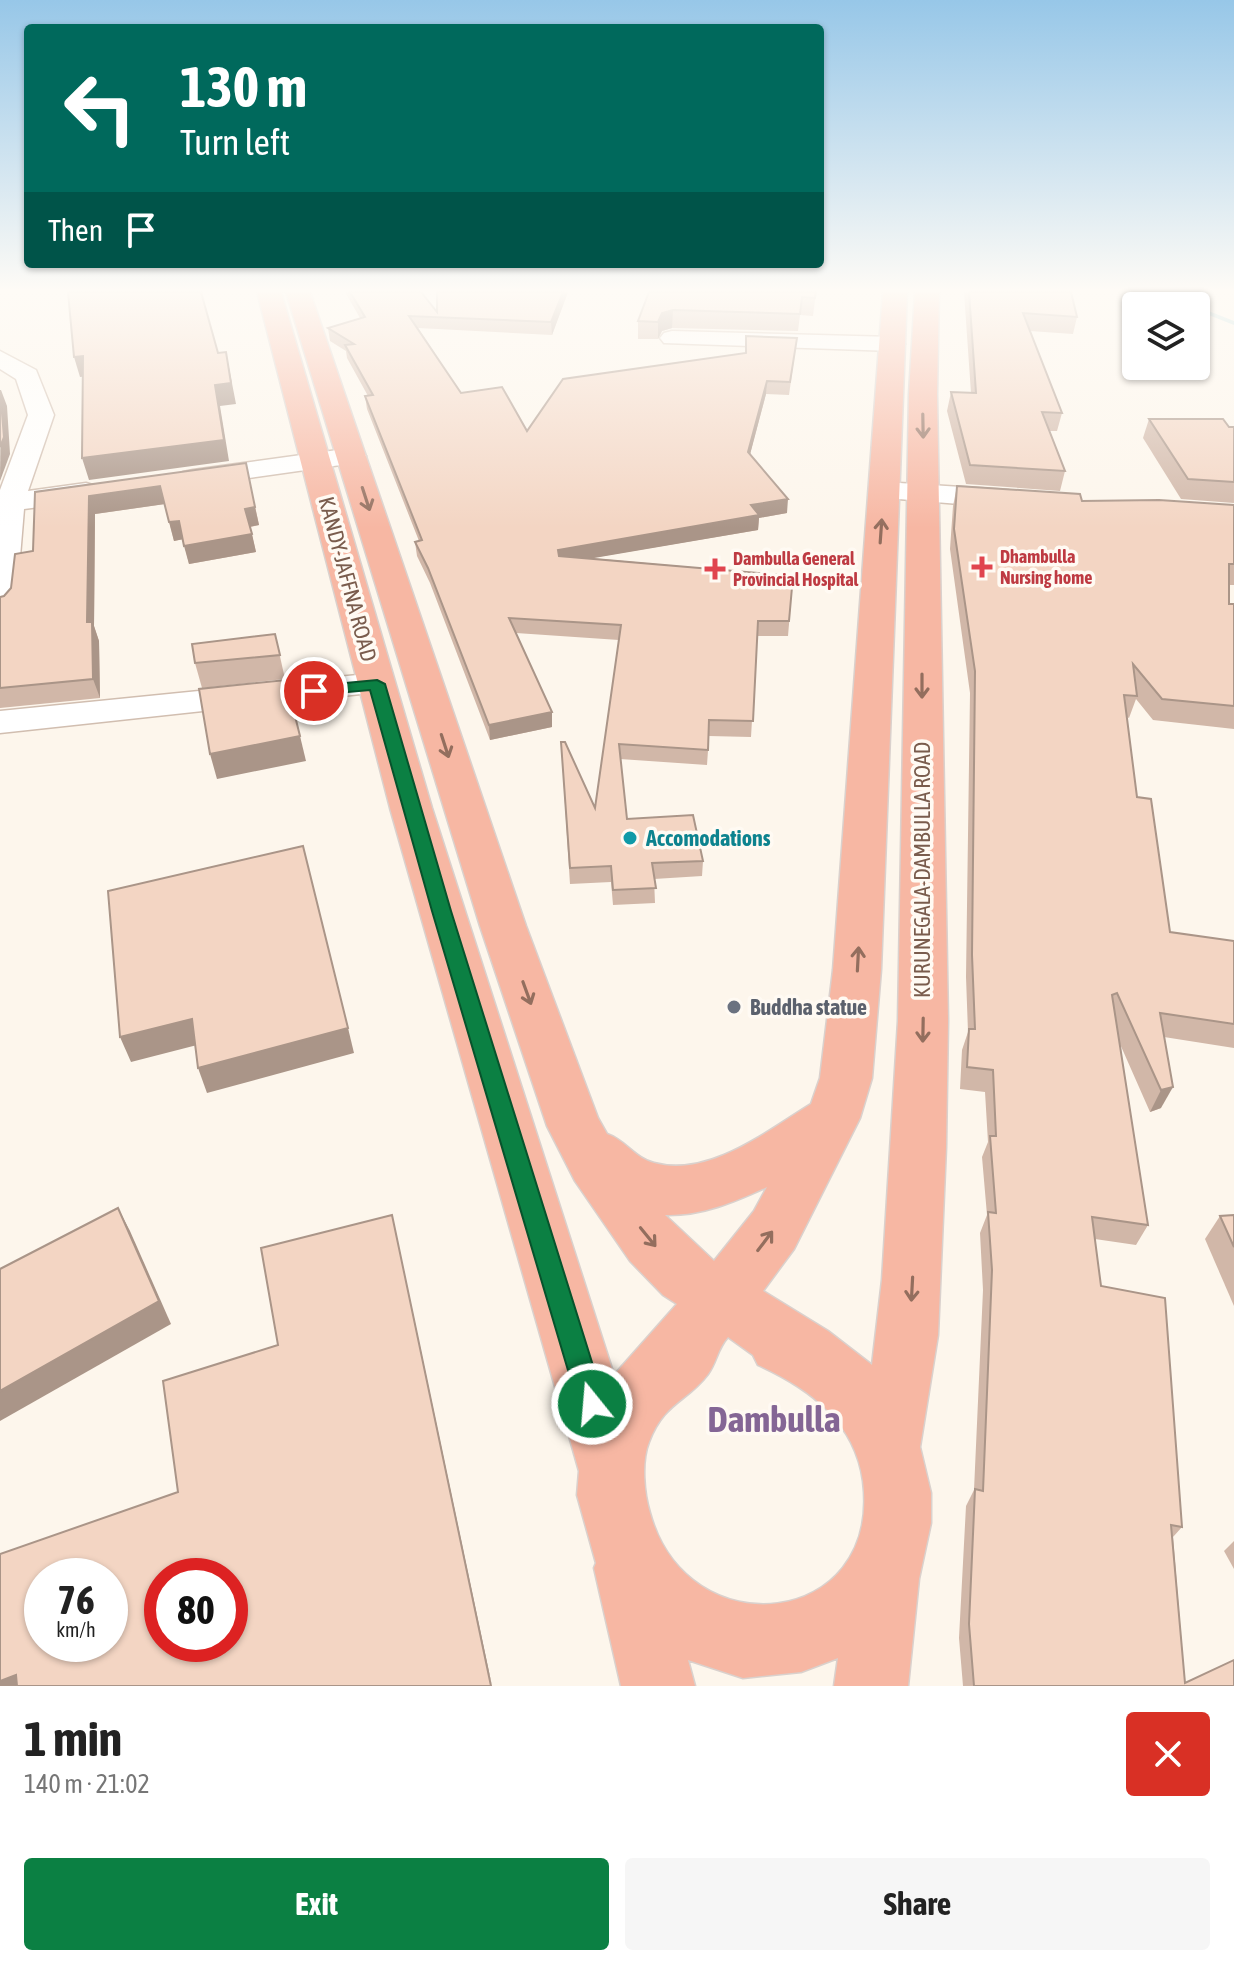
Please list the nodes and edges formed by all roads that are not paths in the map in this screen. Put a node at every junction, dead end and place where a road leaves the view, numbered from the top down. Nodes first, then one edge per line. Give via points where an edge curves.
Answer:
1 (20, 371) edge
2 (302, 371) edge
3 (312, 371) edge
4 (895, 371) edge
5 (924, 371) edge
6 (320, 413) junction
7 (334, 459) junction
8 (163, 482) edge
9 (117, 488) edge
10 (904, 493) junction
11 (1033, 501) edge
12 (10, 502) junction
13 (877, 588) junction
14 (922, 591) junction
15 (0, 605) edge
16 (377, 684) junction
17 (0, 722) edge
18 (833, 1118) junction
19 (574, 1126) junction
20 (721, 1300) junction
21 (806, 1353) junction
22 (662, 1365) junction
23 (888, 1446) junction
24 (609, 1463) junction
25 (626, 1554) junction
26 (886, 1563) junction
27 (658, 1686) edge
28 (871, 1686) edge

1 - 12 street via 27,375 41,415
2 - 6 highway, KANDY-JAFFNA ROAD
3 - 6 highway, KANDY-JAFFNA ROAD
4 - 10 highway, KURUNEGALA-DAMBULLA ROAD
5 -> 10 highway, KURUNEGALA-DAMBULLA ROAD
6 - 7 highway, KANDY-JAFFNA ROAD
7 - 8 street
7 - 16 highway, KANDY-JAFFNA ROAD
7 -> 19 highway, KANDY-JAFFNA ROAD
9 - 12 street
10 - 11 street
13 -> 10 highway, KURUNEGALA-DAMBULLA ROAD
10 - 14 highway, KURUNEGALA-DAMBULLA ROAD
12 - 15 street
13 - 14 highway
18 -> 13 highway, KURUNEGALA-DAMBULLA ROAD via 846,1078 857,970
14 -> 23 highway, KURUNEGALA-DAMBULLA ROAD via 921,1106 911,1321
16 - 17 street
16 - 24 highway, KANDY-JAFFNA ROAD
18 - 19 highway via 720,1184 686,1190 661,1190 628,1180
20 -> 18 highway, KURUNEGALA-DAMBULLA ROAD via 774,1230
19 -> 20 highway, KANDY-JAFFNA ROAD via 651,1242 684,1275
20 - 21 highway, KANDY-JAFFNA ROAD
20 - 22 highway, KURUNEGALA-DAMBULLA ROAD
21 - 22 highway via 767,1340 729,1339 694,1347
21 - 23 highway via 840,1376 869,1407
22 - 24 highway, KURUNEGALA-DAMBULLA ROAD via 637,1391 618,1424
23 - 26 highway via 897,1485 897,1525
24 - 25 highway via 611,1508
25 - 26 highway via 653,1594 691,1624 736,1641 782,1642 826,1628 862,1601
25 - 27 highway
26 - 28 highway

